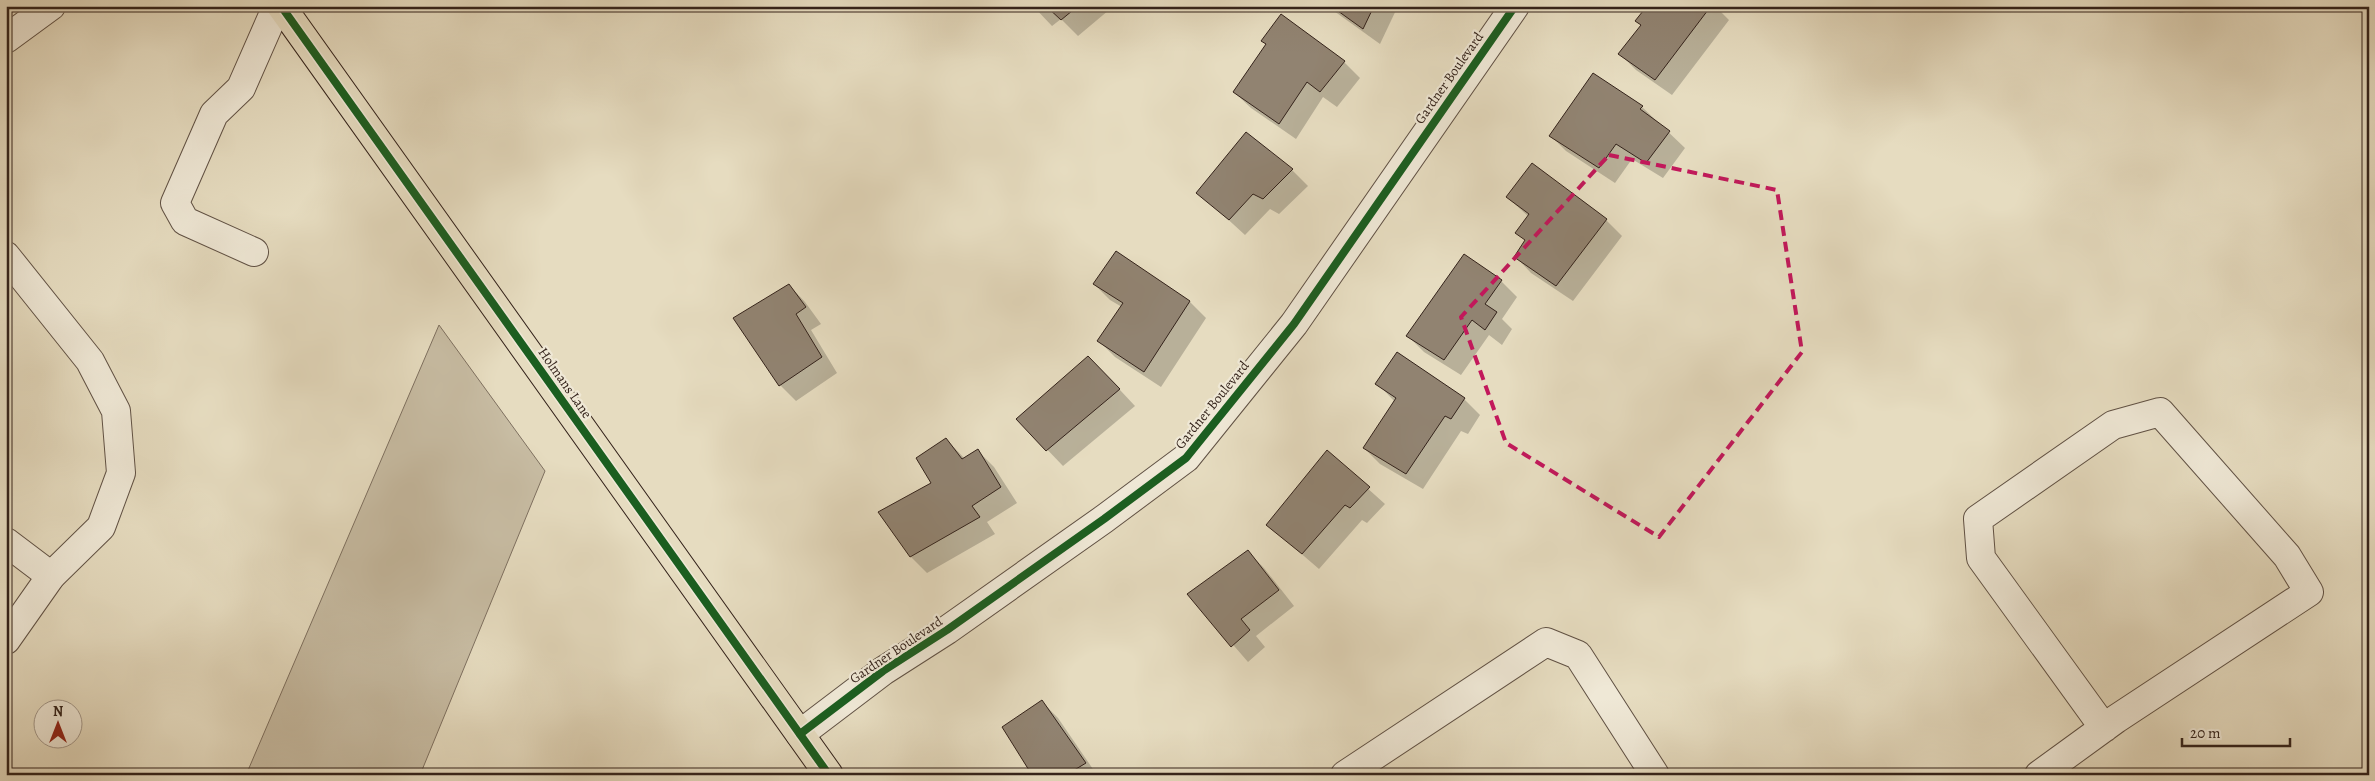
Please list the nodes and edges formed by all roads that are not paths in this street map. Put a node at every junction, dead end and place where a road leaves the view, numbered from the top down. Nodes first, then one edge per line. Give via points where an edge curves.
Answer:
1 (51, 6) edge
2 (277, 6) edge
3 (281, 6) edge
4 (1515, 6) edge
5 (6, 39) edge
6 (254, 252) dead end
7 (6, 256) edge
8 (6, 542) edge
9 (51, 576) junction
10 (6, 640) edge
11 (2104, 728) junction
12 (800, 734) junction
13 (829, 775) edge
14 (1345, 775) edge
15 (1655, 775) edge
16 (2039, 775) edge

1 - 5 street
2 - 6 street via 240,88 214,114 175,203 185,221
3 - 12 main road, Holmans Lane
4 - 12 street, Gardner Boulevard via 1294,324 1186,458 947,630 883,671
7 - 9 street via 90,361 116,412 121,473 101,527
8 - 9 street
9 - 10 street
11 - 11 street via 2309,592 2287,556 2160,412 2112,424 1978,520 1981,558
11 - 16 street
12 - 13 main road, Holmans Lane
14 - 15 street via 1546,642 1578,655

